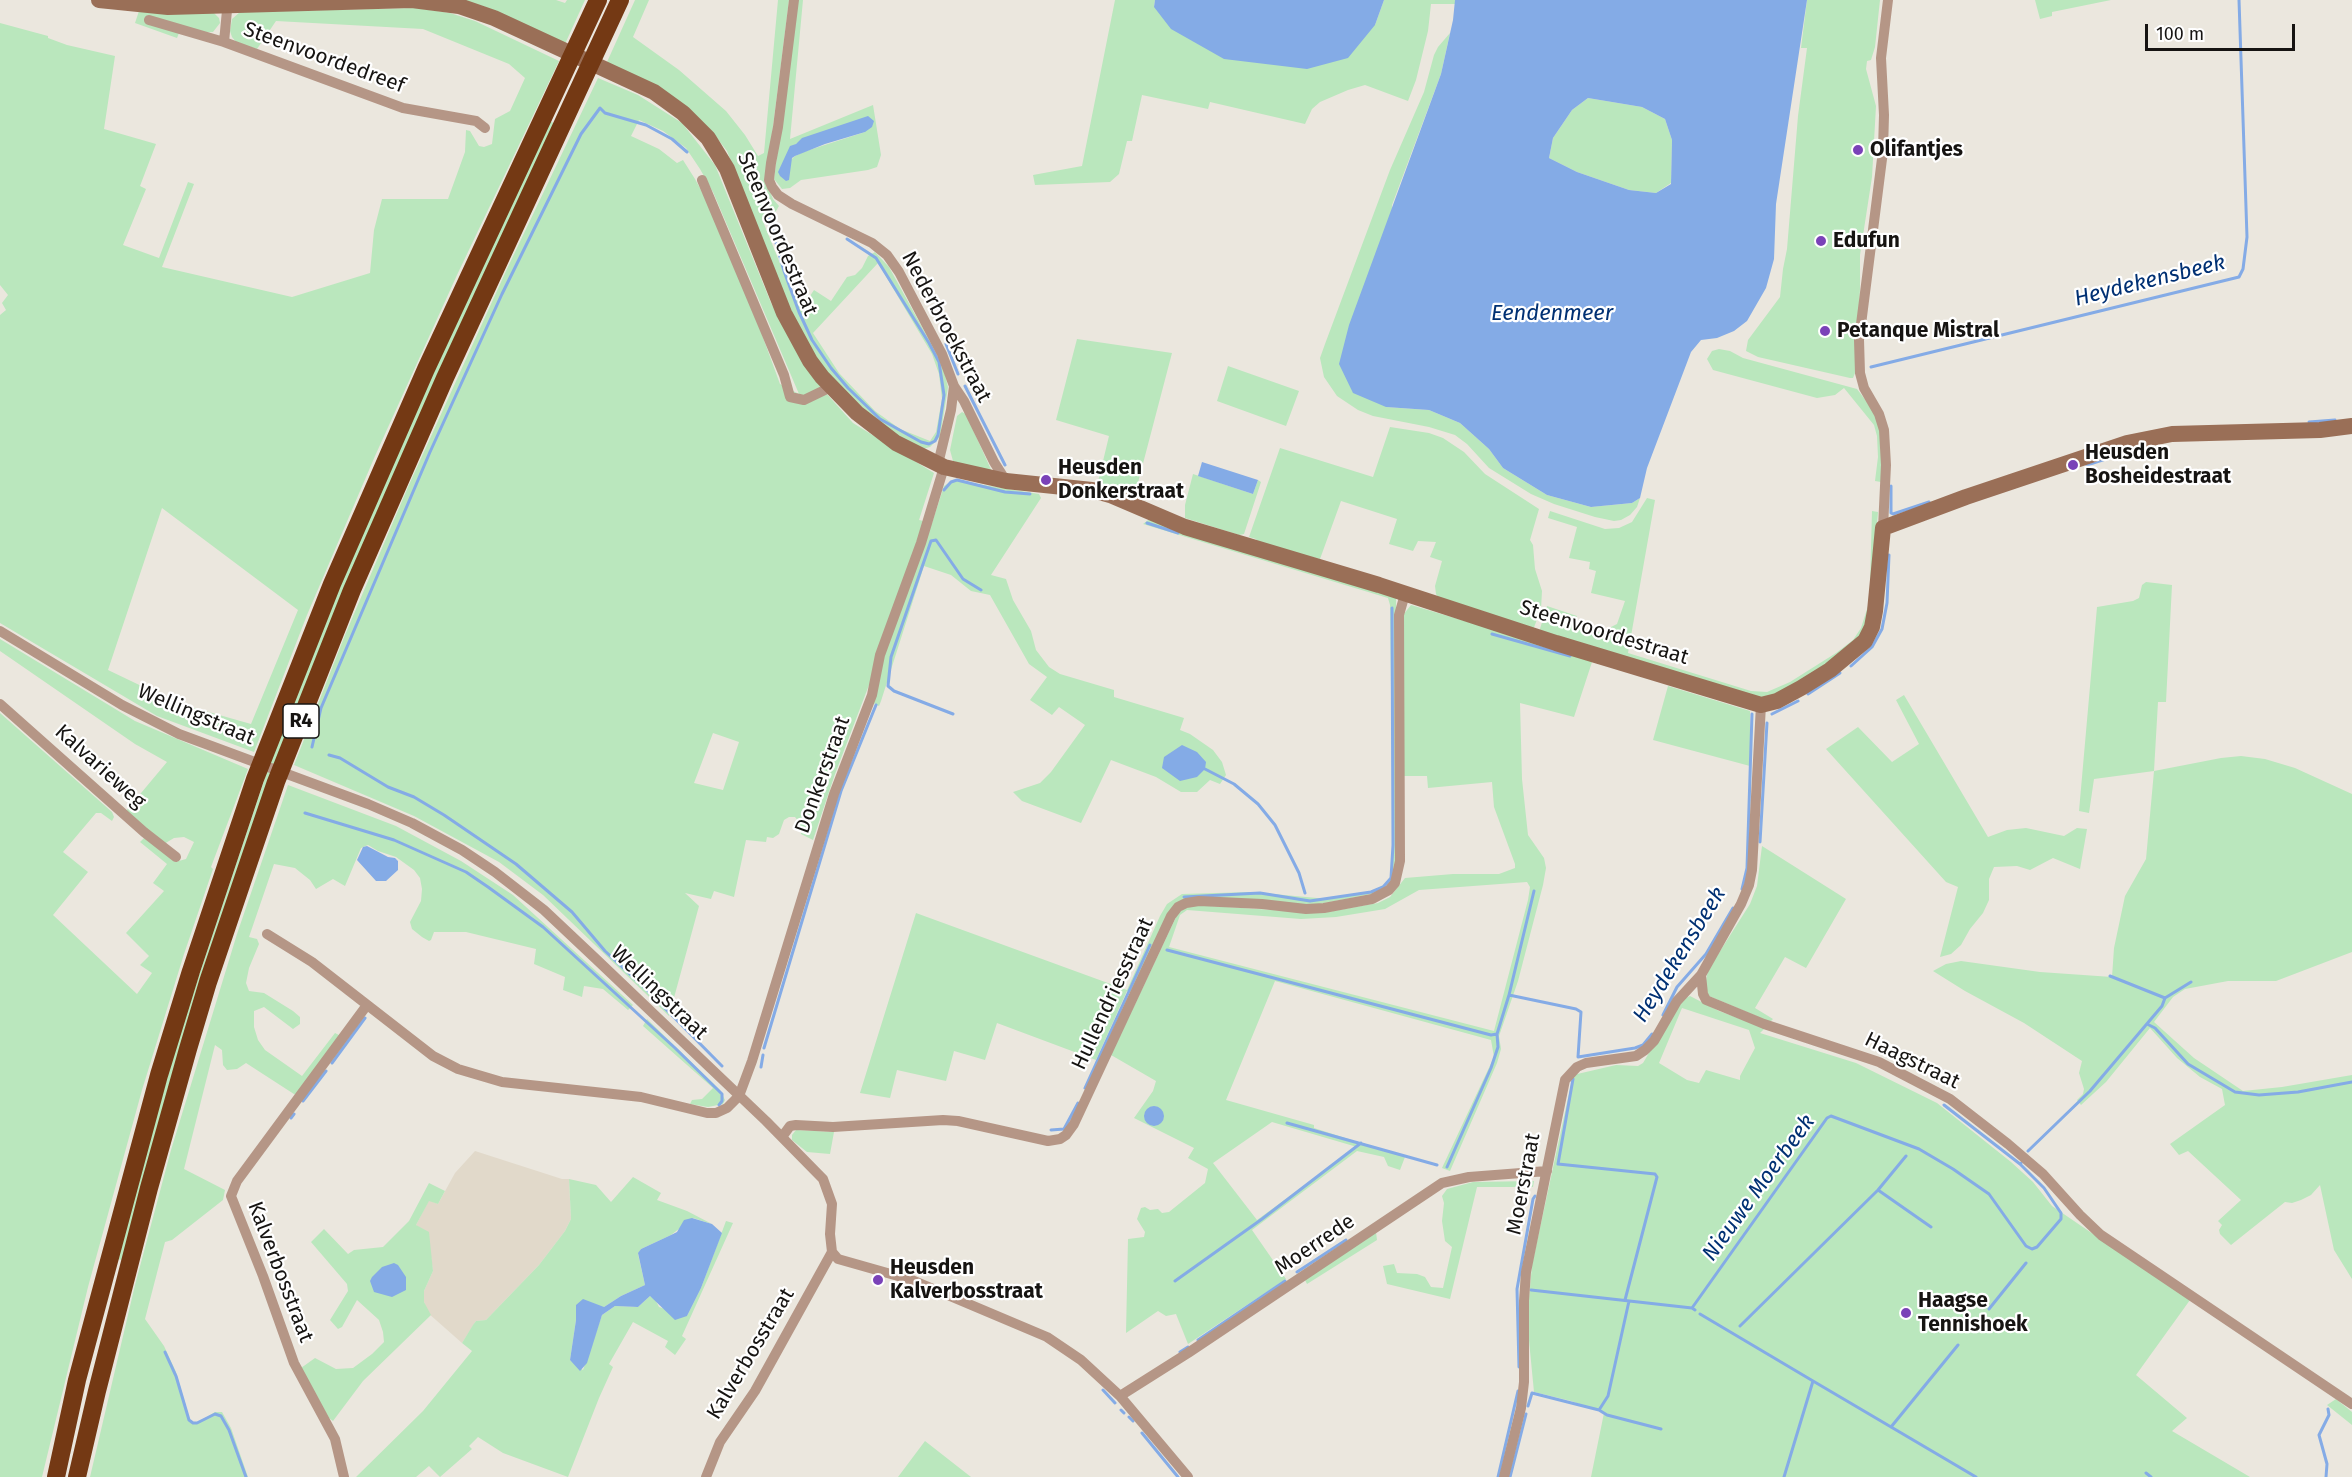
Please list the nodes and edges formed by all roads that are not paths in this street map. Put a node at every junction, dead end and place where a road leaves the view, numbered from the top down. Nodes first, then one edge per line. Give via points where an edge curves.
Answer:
1 (99, 0) edge
2 (598, 0) edge
3 (620, 0) edge
4 (794, 0) edge
5 (1888, 0) edge
6 (228, 2) edge
7 (149, 20) dead end
8 (224, 42) junction
9 (485, 128) dead end
10 (702, 180) dead end
11 (954, 386) junction
12 (831, 387) junction
13 (2352, 426) edge
14 (941, 466) junction
15 (1006, 481) junction
16 (1882, 528) junction
17 (1405, 594) junction
18 (0, 632) edge
19 (0, 704) edge
20 (1761, 705) junction
21 (176, 857) dead end
22 (267, 934) dead end
23 (1701, 975) junction
24 (367, 1005) junction
25 (740, 1096) junction
26 (782, 1137) junction
27 (1547, 1171) junction
28 (832, 1252) junction
29 (1120, 1396) junction
30 (2352, 1404) edge
31 (56, 1477) edge
32 (77, 1477) edge
33 (344, 1477) edge
34 (706, 1477) edge
35 (1188, 1477) edge
36 (1504, 1477) edge

1 - 6 street, Steenvoordestraat via 142,6
2 - 31 highway, R4 via 426,369 332,584 255,779 159,1075 77,1380
3 - 32 highway, R4 via 417,442 352,590 276,782 182,1071
4 - 11 street, Nederbroekstraat via 769,180 778,195 792,204 872,243 886,255 942,354
5 - 16 street via 1881,58 1883,151 1859,340 1864,388 1884,430
6 - 8 street
6 - 12 street, Steenvoordestraat via 429,1 478,12 654,92 683,113 718,152 783,313 810,361
7 - 8 street, Steenvoordedreef
8 - 9 street, Steenvoordedreef via 403,108 476,121
10 - 12 street via 790,397 804,400
11 - 14 street, Donkerstraat
11 - 15 street, Nederbroekstraat
12 - 14 street, Steenvoordestraat via 878,431
13 - 16 street via 2172,434 2127,443
14 - 15 street, Steenvoordestraat
14 - 25 street, Donkerstraat via 921,543 880,655 872,695 834,794
15 - 17 street, Steenvoordestraat via 1110,495 1185,527
16 - 20 street via 1875,611 1865,641 1802,688 1778,702
17 - 20 street, Steenvoordestraat
17 - 26 street, Hullendriesstraat via 1399,615 1400,861 1395,883 1389,890 1372,899 1315,909 1199,901 1178,908 1074,1124 1060,1139 1048,1141 943,1120 796,1125 790,1126
18 - 25 street, Wellingstraat via 122,705 179,734 368,804 435,835 495,872 596,959
19 - 21 street, Kalvarieweg
20 - 23 street via 1749,885
22 - 24 street via 312,962
23 - 27 street, Moerstraat via 1677,1000 1645,1050 1636,1056 1586,1063 1565,1080
23 - 30 street, Haagstraat via 1706,1000 1755,1021 1879,1062 1950,1099 2043,1174 2101,1235
24 - 25 street via 433,1056 481,1077 529,1087 641,1097 707,1113 716,1113
24 - 33 street, Kalverbosstraat via 237,1181 231,1196 294,1363 335,1439
25 - 26 street, Wellingstraat
26 - 28 street, Wellingstraat via 823,1179 829,1192
27 - 29 street, Moerrede via 1442,1183
27 - 36 street, Moerstraat via 1526,1272 1523,1394
28 - 29 street via 838,1259 912,1280 1047,1337 1081,1360
28 - 34 street, Kalverbosstraat via 755,1391 720,1442
29 - 35 street

